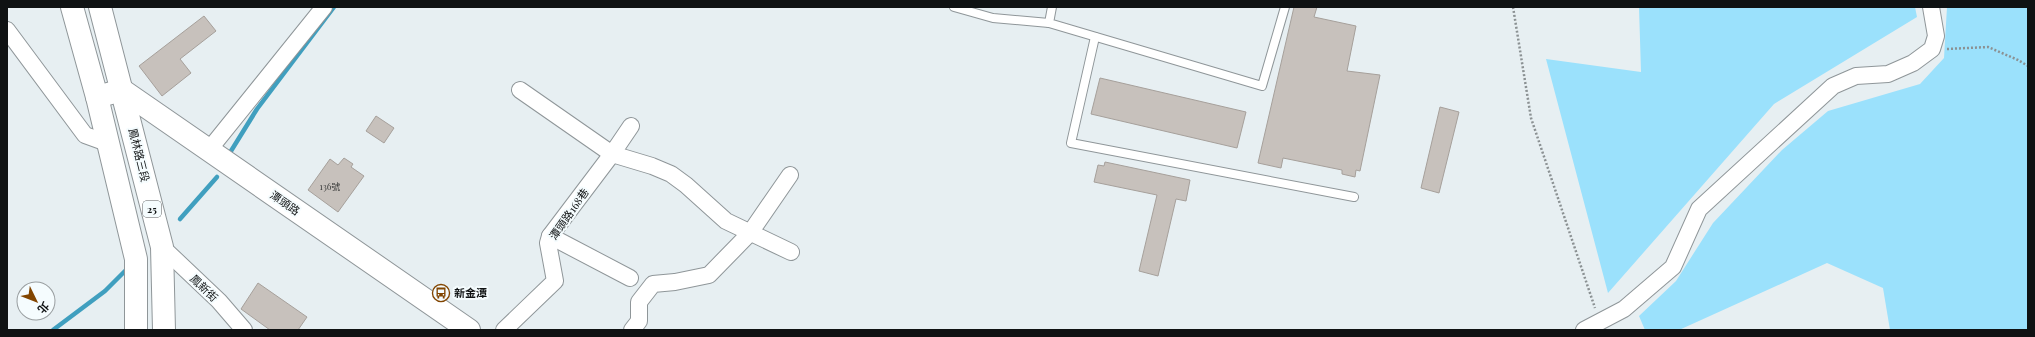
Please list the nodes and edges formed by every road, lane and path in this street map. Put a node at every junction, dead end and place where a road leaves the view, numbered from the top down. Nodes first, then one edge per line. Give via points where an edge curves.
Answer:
1 (72, 7) edge
2 (100, 7) edge
3 (324, 7) edge
4 (954, 7) edge
5 (1052, 7) edge
6 (1285, 7) edge
7 (1513, 7) edge
8 (1931, 7) edge
9 (1049, 23) junction
10 (7, 30) edge
11 (1095, 37) junction
12 (1932, 49) junction
13 (2028, 66) edge
14 (122, 90) junction
15 (520, 90) dead end
16 (97, 97) junction
17 (631, 126) dead end
18 (107, 143) junction
19 (208, 151) junction
20 (612, 154) junction
21 (790, 175) dead end
22 (1354, 197) dead end
23 (750, 233) junction
24 (550, 236) junction
25 (162, 247) junction
26 (791, 252) dead end
27 (630, 278) dead end
28 (1605, 326) edge
29 (136, 330) edge
30 (164, 330) edge
31 (244, 330) edge
32 (469, 330) edge
33 (504, 330) edge
34 (632, 330) edge
35 (1584, 330) edge

1 - 16 main road
2 - 14 main road, 鳳林路三段 / 25
3 - 19 street
4 - 9 lane via 992,18
5 - 9 lane
6 - 11 lane via 1262,86
7 - 28 path via 1531,118
8 - 12 street via 1936,36
9 - 11 lane
10 - 18 street via 84,134
11 - 22 lane via 1071,143
12 - 13 path via 1988,47
12 - 28 street via 1913,63 1888,74 1856,76 1833,86 1700,209 1673,267
14 - 16 main road
14 - 19 main road, 潭頭路
14 - 25 main road, 鳳林路三段 / 25
15 - 20 street
16 - 18 main road
17 - 20 street, 潭頭路168巷
18 - 29 main road via 136,259
19 - 32 main road, 潭頭路
20 - 23 street via 671,174 726,221
20 - 24 street, 潭頭路168巷
21 - 23 street
23 - 26 street
23 - 34 street via 709,275 653,284 639,302 639,321
24 - 27 street
24 - 33 street, 潭頭路168巷 via 548,243 555,281
25 - 30 main road, 鳳林路三段 / 25
25 - 31 street, 鳳新街
28 - 35 street

